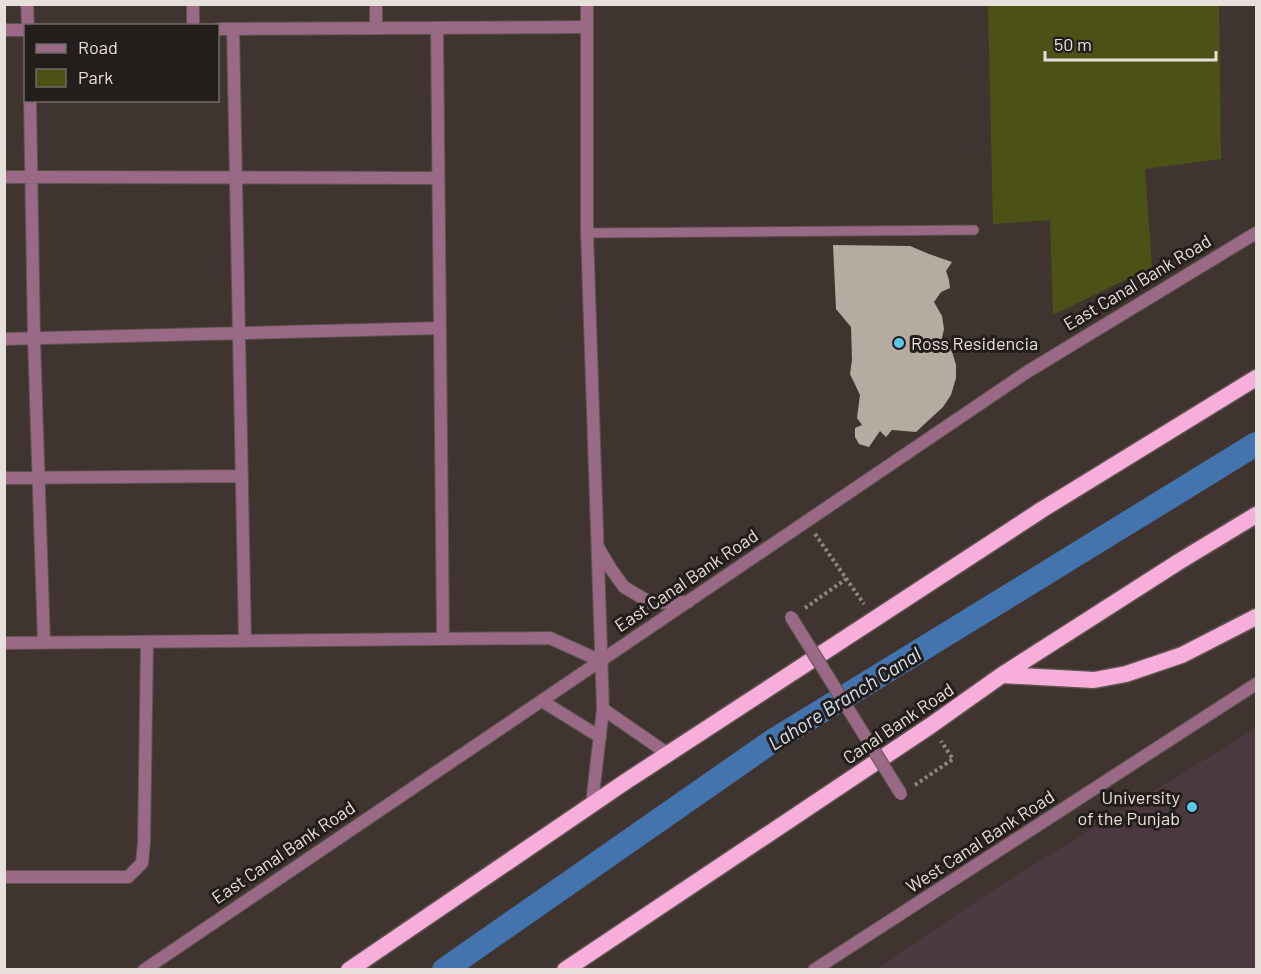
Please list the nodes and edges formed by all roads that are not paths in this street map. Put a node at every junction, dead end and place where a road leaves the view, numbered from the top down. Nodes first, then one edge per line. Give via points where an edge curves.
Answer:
1 (27, 4) edge
2 (193, 4) edge
3 (376, 4) edge
4 (587, 4) edge
5 (28, 24) edge
6 (193, 24) edge
7 (587, 27) junction
8 (376, 28) junction
9 (437, 28) junction
10 (219, 29) edge
11 (233, 29) junction
12 (4, 30) edge
13 (24, 30) edge
14 (30, 102) edge
15 (4, 177) edge
16 (31, 177) junction
17 (236, 178) junction
18 (438, 178) junction
19 (974, 230) dead end
20 (1257, 233) edge
21 (587, 234) junction
22 (440, 328) junction
23 (239, 333) junction
24 (4, 339) edge
25 (34, 339) junction
26 (1257, 378) edge
27 (242, 476) junction
28 (39, 477) junction
29 (4, 478) edge
30 (1257, 515) edge
31 (597, 544) junction
32 (688, 602) junction
33 (791, 617) road end
34 (1257, 617) edge
35 (442, 639) junction
36 (245, 641) junction
37 (147, 642) junction
38 (4, 643) edge
39 (44, 643) junction
40 (601, 661) junction
41 (1002, 675) junction
42 (1257, 684) edge
43 (543, 700) junction
44 (603, 709) junction
45 (600, 737) junction
46 (668, 754) junction
47 (901, 794) road end
48 (592, 803) junction
49 (4, 877) edge
50 (144, 969) edge
51 (349, 969) edge
52 (565, 969) edge
53 (814, 969) edge

1 - 5 street
2 - 6 street
3 - 8 street
4 - 7 street
7 - 9 street
7 - 21 street
8 - 9 street
8 - 11 street
9 - 18 street
10 - 11 street
11 - 17 street
12 - 13 street
14 - 16 street
15 - 16 street
16 - 17 street
16 - 25 street
17 - 18 street
17 - 23 street
18 - 22 street
19 - 21 lane
20 - 32 street, East Canal Bank Road via 1027,372
21 - 31 street
22 - 23 street
22 - 35 street
23 - 25 street
23 - 27 street
24 - 25 street
25 - 28 street
26 - 46 highway via 1043,509
27 - 28 street
27 - 36 street
28 - 29 street
28 - 39 street
30 - 41 highway, Canal Bank Road
31 - 32 street via 624,587 651,603
31 - 40 street
32 - 40 street, East Canal Bank Road
33 - 47 street, bridge
34 - 41 highway via 1182,655 1126,674 1094,680
35 - 36 street
35 - 40 street via 550,638
36 - 37 street
37 - 39 street
37 - 49 street via 142,863 128,877
38 - 39 street
40 - 43 street, East Canal Bank Road
40 - 44 street
41 - 52 highway, Canal Bank Road
42 - 53 street, West Canal Bank Road
43 - 45 street
43 - 50 street, East Canal Bank Road
44 - 45 street
44 - 46 street
45 - 48 street
46 - 48 highway
48 - 51 highway

